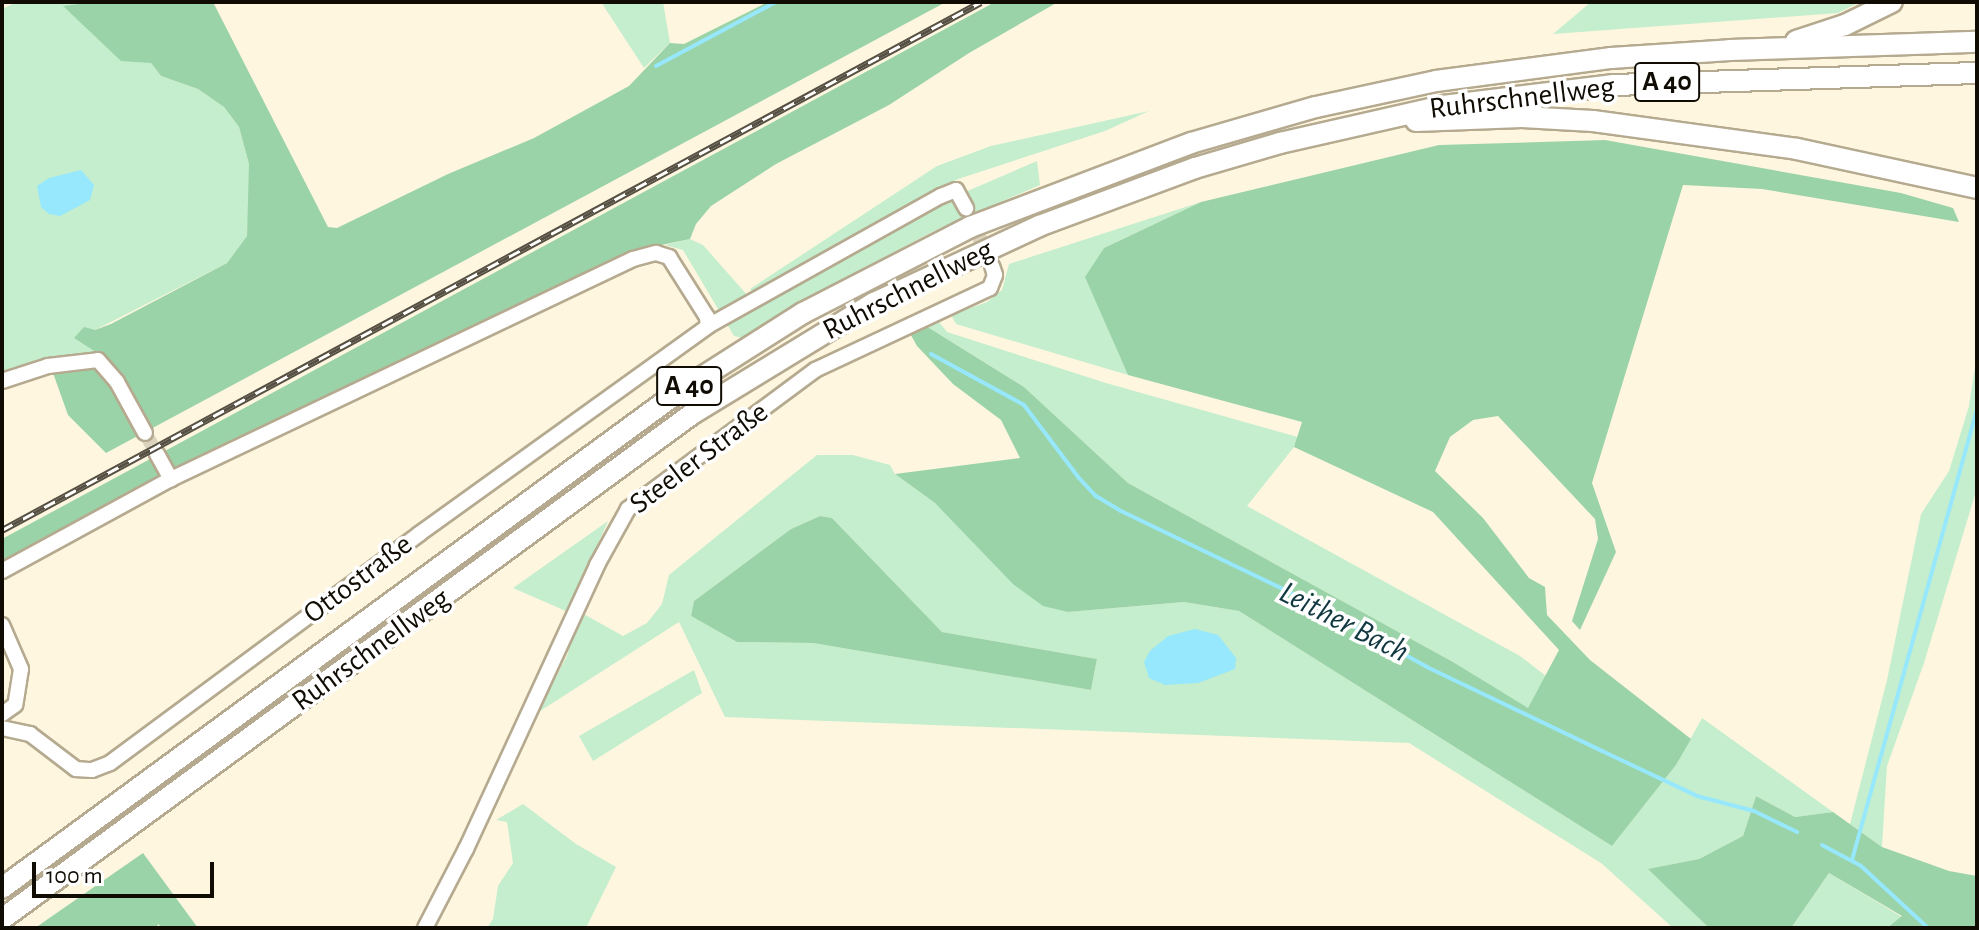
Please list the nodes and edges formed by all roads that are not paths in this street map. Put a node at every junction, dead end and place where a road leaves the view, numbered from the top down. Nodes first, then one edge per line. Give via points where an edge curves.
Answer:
1 (1892, 2) edge
2 (1977, 42) edge
3 (1774, 49) junction
4 (1977, 73) edge
5 (1360, 123) junction
6 (1977, 188) edge
7 (966, 208) dead end
8 (992, 266) dead end
9 (708, 326) junction
10 (2, 381) edge
11 (145, 433) tunnel mouth
12 (157, 454) tunnel mouth
13 (171, 479) junction
14 (2, 571) edge
15 (2, 625) edge
16 (2, 714) edge
17 (2, 728) edge
18 (2, 888) edge
19 (2, 919) edge
20 (425, 928) edge

1 - 3 highway
2 - 3 highway, Ruhrschnellweg / A 40
3 - 18 highway, Ruhrschnellweg / A 40 via 1555,64 1354,98 1191,143 1076,183 933,244 803,313 677,393
4 - 5 highway, Ruhrschnellweg / A 40 via 1614,85 1502,97
5 - 6 highway via 1522,117 1593,121 1797,149
5 - 19 highway, Ruhrschnellweg / A 40 via 1101,200 982,251 817,335 692,414
7 - 9 street, Ottostraße via 956,190
8 - 20 street, Steeler Straße via 990,288 815,370 628,509
9 - 13 street via 669,257 656,253 633,259
9 - 17 street, Ottostraße via 110,763 76,769 41,739
10 - 11 street via 48,366 98,360 117,382
12 - 13 street
13 - 14 street
15 - 16 street via 21,669 15,705

